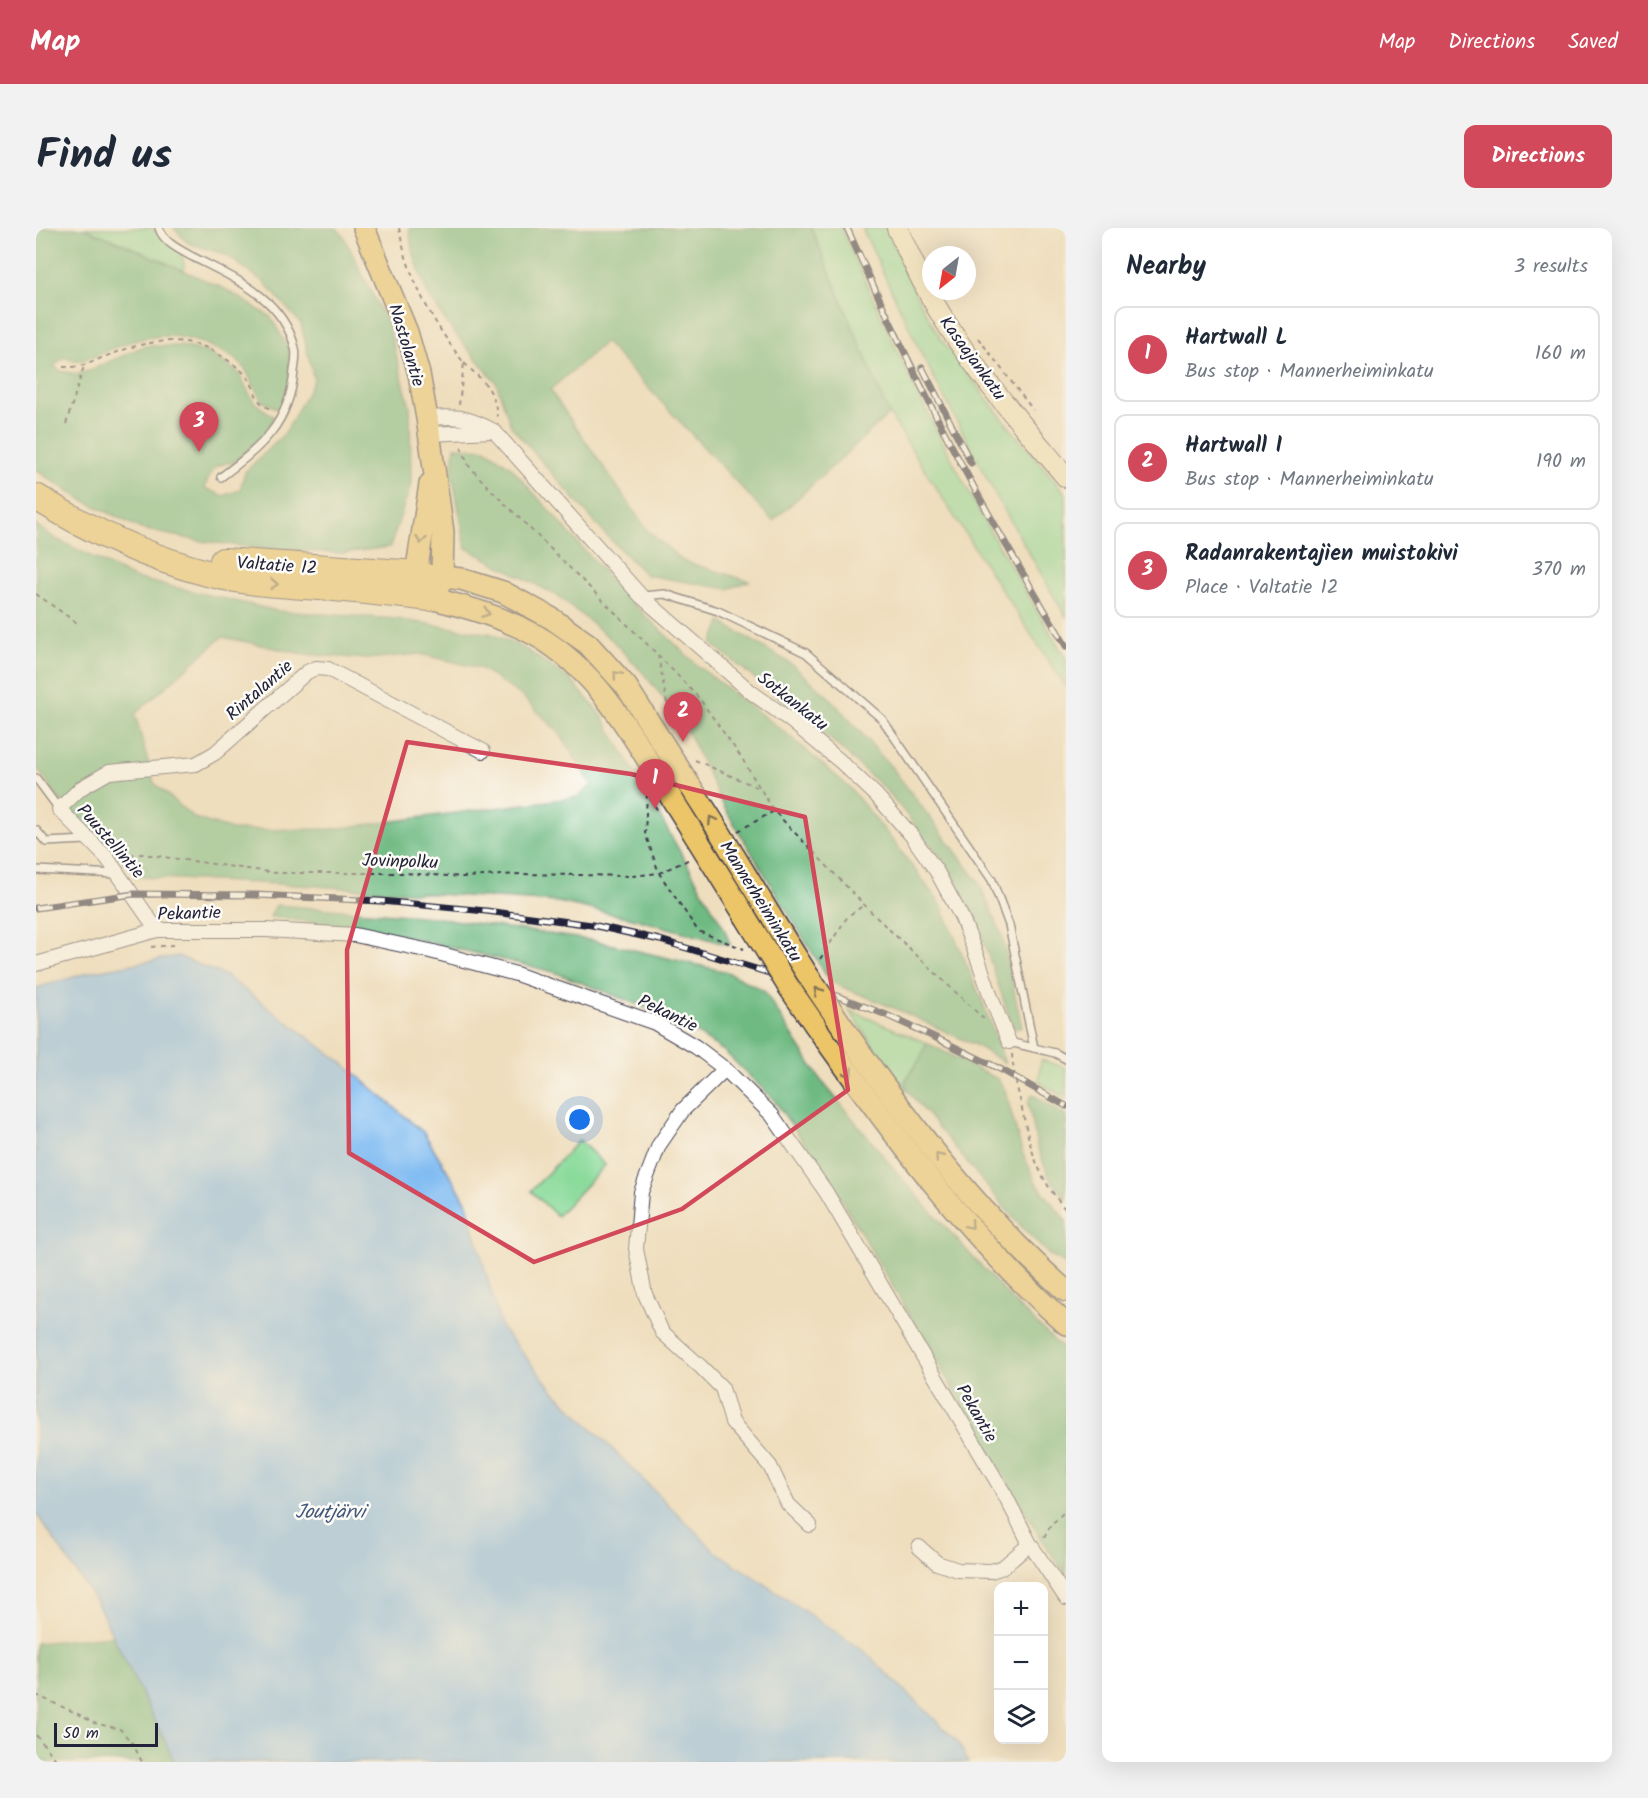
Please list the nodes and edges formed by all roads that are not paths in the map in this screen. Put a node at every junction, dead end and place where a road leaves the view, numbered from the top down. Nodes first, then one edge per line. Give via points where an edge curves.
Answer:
1 (159, 228) edge
2 (364, 228) edge
3 (897, 228) edge
4 (429, 426) junction
5 (494, 431) junction
6 (221, 477) dead end
7 (1066, 477) edge
8 (36, 497) edge
9 (137, 549) junction
10 (430, 583) junction
11 (641, 596) junction
12 (483, 751) dead end
13 (36, 778) edge
14 (59, 809) junction
15 (36, 830) edge
16 (89, 840) junction
17 (36, 870) edge
18 (119, 874) junction
19 (157, 930) junction
20 (36, 964) edge
21 (1009, 1042) joint
22 (1034, 1048) junction
23 (1066, 1059) edge
24 (724, 1070) junction
25 (1066, 1291) edge
26 (1066, 1324) edge
27 (810, 1525) dead end
28 (1030, 1544) junction
29 (919, 1547) dead end
30 (1066, 1598) edge

1 - 6 lane via 161,236 181,250 250,287 273,307 296,350 291,397 274,430
2 - 4 main road, Nastolantie via 407,332
3 - 7 street, Kasaajankatu via 950,329
4 - 5 street
4 - 5 street, Sotkankatu via 459,416
4 - 10 main road, Nastolantie via 433,466 420,541
5 - 11 street, Sotkankatu
8 - 9 highway, Valtatie 12 via 93,530
9 - 10 highway, Valtatie 12
9 -> 10 highway, Valtatie 12 via 219,576 264,584 379,593
25 -> 10 main road, Mannerheiminkatu, bridge via 983,1210 883,1085 808,977 626,686 606,663 570,630 503,592 480,584
10 -> 26 main road, Mannerheiminkatu, bridge via 538,636 601,691 788,986 866,1097 976,1233
11 - 21 street, Sotkankatu via 751,692 840,761 912,836 962,918
11 - 22 lane via 665,594 718,611 806,653 882,720 992,880 1009,926
12 - 14 street, Rintalantie via 328,669 316,668 196,764 109,772 81,788
13 - 14 lane, Puustellintie
14 - 16 street, Puustellintie
15 - 16 lane via 46,842
16 - 18 street, Puustellintie
17 - 18 lane
18 - 19 street, Puustellintie
19 - 20 street, Pekantie
19 - 24 street, Pekantie via 355,935 430,951 516,974 655,1023 696,1047
21 - 22 lane
22 - 23 lane
24 - 27 street via 683,1110 658,1144 641,1192 636,1248 640,1271 645,1294 662,1332 722,1388 732,1422 770,1466 788,1504
24 - 28 street, Pekantie via 772,1115 826,1192
28 - 29 street via 991,1572 958,1570 937,1563
28 - 30 street, Pekantie

